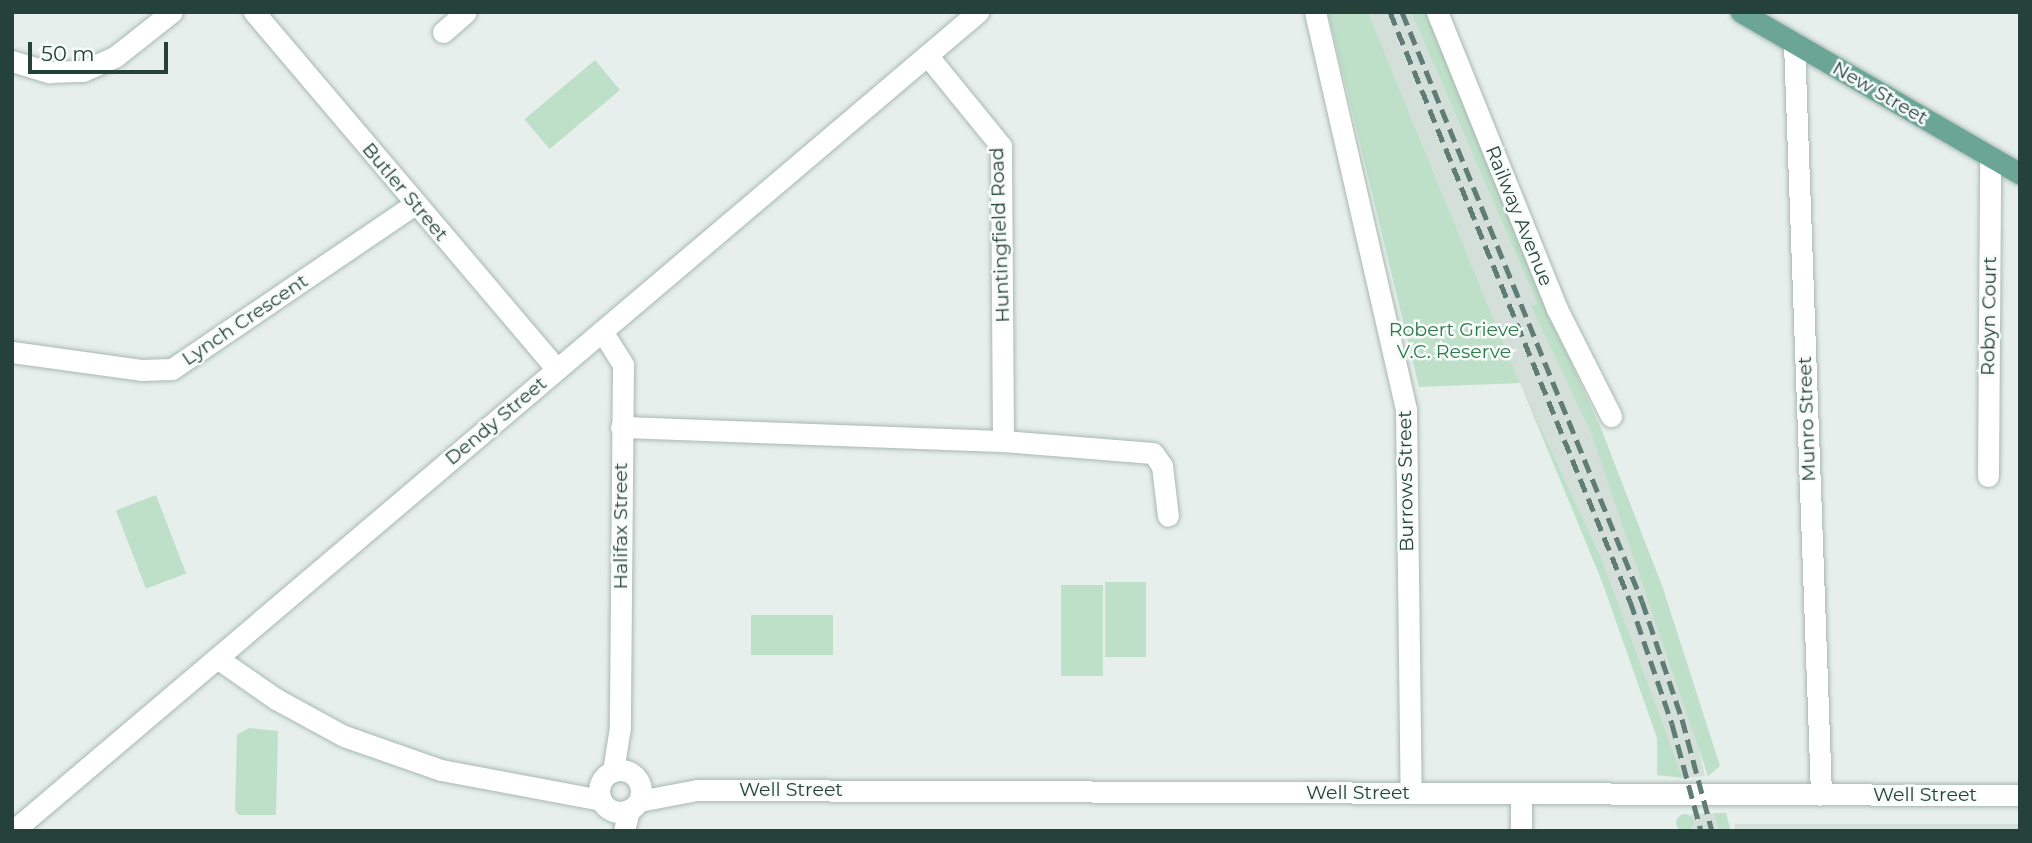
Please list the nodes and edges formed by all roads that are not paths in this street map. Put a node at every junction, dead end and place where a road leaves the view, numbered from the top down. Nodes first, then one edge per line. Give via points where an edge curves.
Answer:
1 (172, 12) edge
2 (254, 12) edge
3 (466, 12) edge
4 (978, 12) edge
5 (1315, 12) edge
6 (1437, 12) edge
7 (1741, 12) edge
8 (443, 32) dead end
9 (1794, 43) junction
10 (928, 55) junction
11 (12, 61) edge
12 (1990, 157) junction
13 (2020, 174) edge
14 (415, 204) junction
15 (603, 331) junction
16 (12, 352) edge
17 (557, 369) junction
18 (1611, 416) dead end
19 (621, 427) junction
20 (1003, 441) junction
21 (1988, 476) dead end
22 (1168, 516) dead end
23 (217, 658) junction
24 (1412, 793) junction
25 (1521, 794) junction
26 (1822, 794) junction
27 (2020, 795) edge
28 (621, 799) edge
29 (14, 829) edge
30 (1521, 831) edge

1 - 11 street via 116,56 83,71 49,72
2 - 14 street, Butler Street
3 - 8 street
4 - 10 street, Dendy Street
5 - 24 street, Burrows Street via 1406,410
6 - 18 street, Railway Avenue via 1557,309
7 - 9 main road, New Street
9 - 12 main road, New Street
9 - 26 street, Munro Street
10 - 15 street, Dendy Street
10 - 20 street, Huntingfield Road via 1001,146
12 - 13 main road, New Street
12 - 21 street, Robyn Court
14 - 16 street, Lynch Crescent via 172,369 141,370
14 - 17 street, Butler Street
15 - 17 street, Dendy Street
15 - 19 street, Halifax Street via 623,365
17 - 23 street, Dendy Street
19 - 20 street
19 - 28 street, Halifax Street
20 - 22 street via 1153,453 1162,466
23 - 28 street, Well Street via 276,699 344,736 441,770
23 - 29 street, Dendy Street
24 - 25 street, Well Street
24 - 28 street, Well Street via 697,790
25 - 26 street, Well Street
25 - 30 street
26 - 27 street, Well Street

